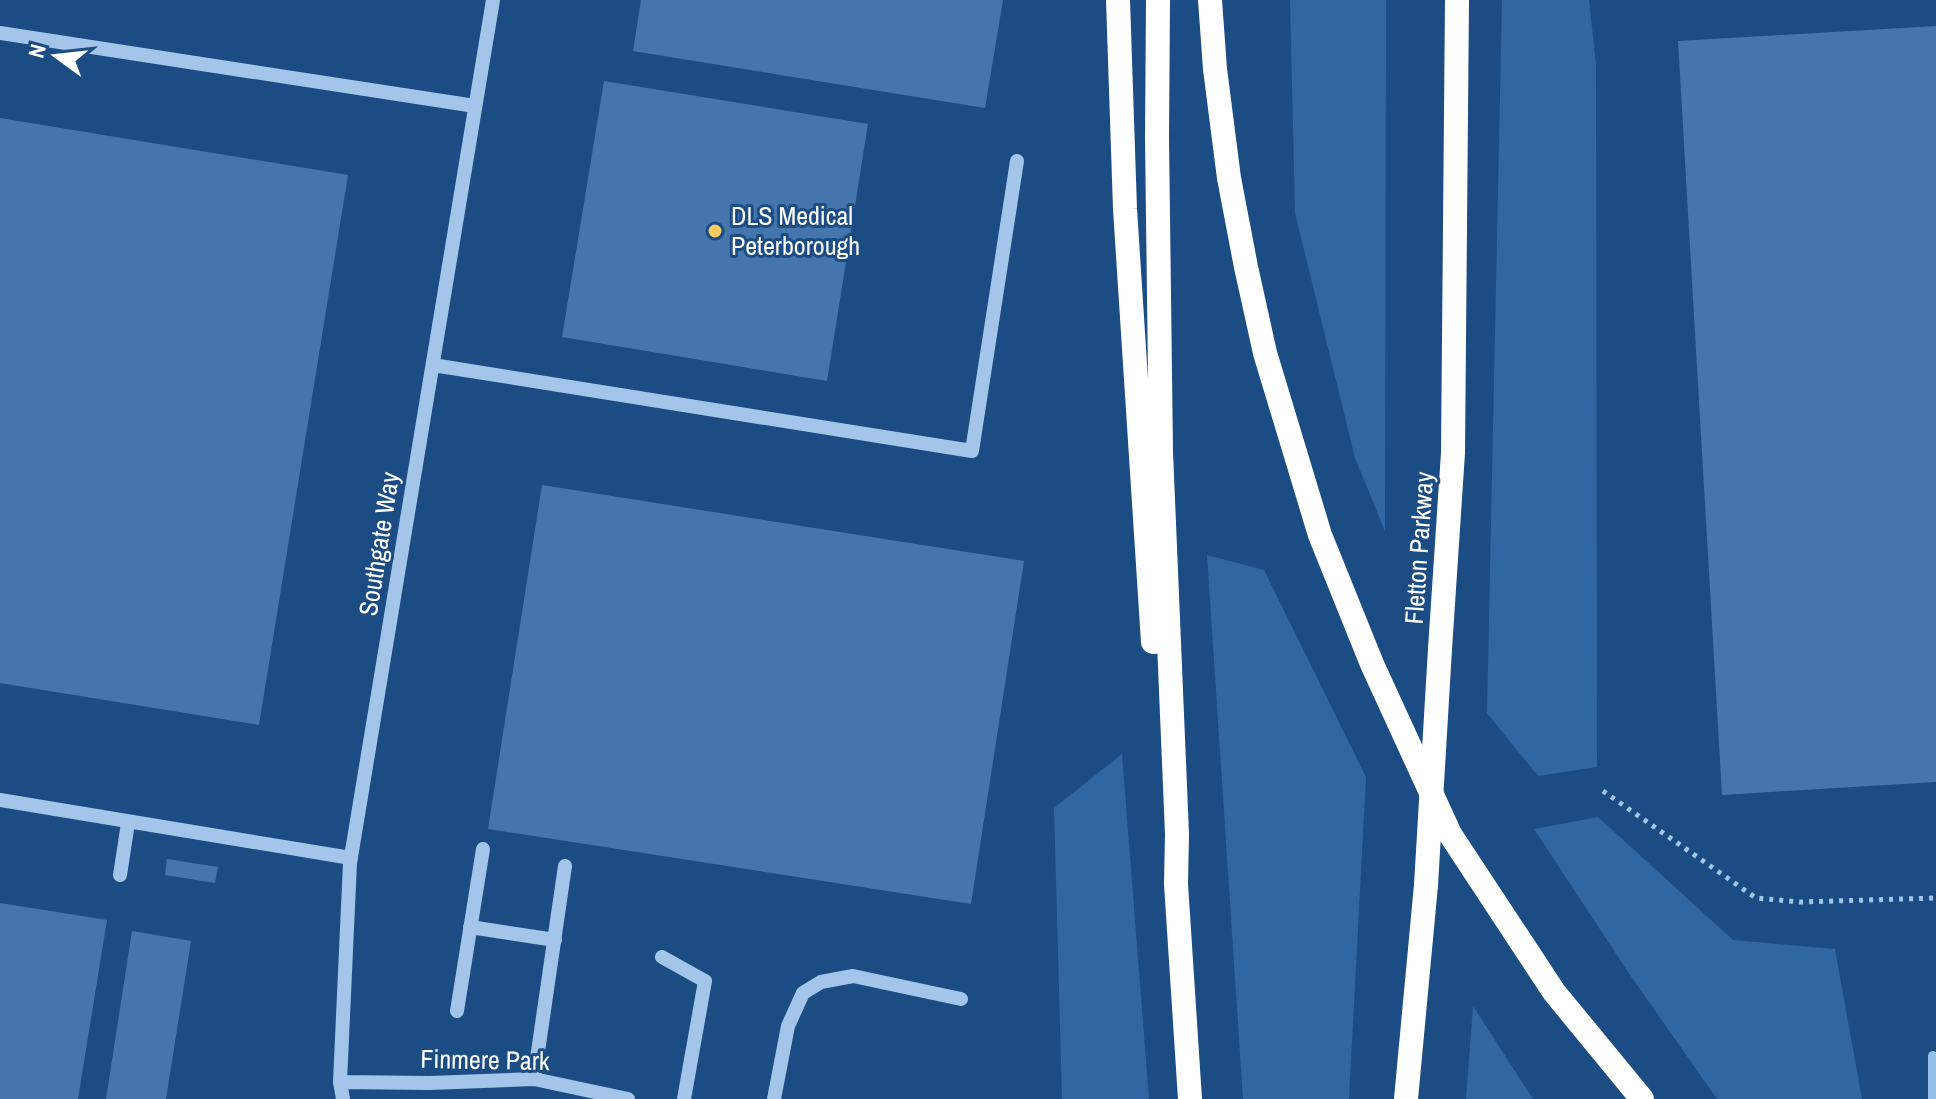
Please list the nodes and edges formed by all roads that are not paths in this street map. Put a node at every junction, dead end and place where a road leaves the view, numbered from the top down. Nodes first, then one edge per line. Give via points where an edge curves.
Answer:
1 (493, 0) edge
2 (1118, 0) edge
3 (1158, 0) edge
4 (1210, 0) edge
5 (1457, 0) edge
6 (0, 33) edge
7 (475, 106) junction
8 (1017, 161) dead end
9 (433, 365) junction
10 (0, 800) edge
11 (128, 823) junction
12 (483, 849) dead end
13 (351, 858) junction
14 (565, 866) dead end
15 (120, 875) dead end
16 (1176, 884) junction
17 (470, 927) junction
18 (555, 940) junction
19 (662, 957) dead end
20 (961, 999) dead end
21 (457, 1011) dead end
22 (534, 1079) junction
23 (340, 1082) junction
24 (343, 1099) edge
25 (628, 1099) edge
26 (684, 1099) edge
27 (774, 1099) edge
28 (1190, 1099) edge
29 (1406, 1099) edge
30 (1642, 1099) edge

1 - 7 street, Southgate Way
2 - 16 highway via 1125,209 1149,587
3 - 16 highway via 1161,452
4 - 30 highway via 1225,147 1246,267 1265,353 1320,535 1450,834 1554,992
5 - 29 highway, Fletton Parkway, bridge via 1453,453 1426,885
6 - 7 street
7 - 9 street, Southgate Way
8 - 9 street via 972,451
9 - 13 street, Southgate Way
10 - 11 street
11 - 13 street
11 - 15 street
12 - 17 street
13 - 23 street, Southgate Way
14 - 18 street
16 - 28 highway
17 - 18 street
17 - 21 street
18 - 22 street
19 - 26 street via 705,981
20 - 27 street via 853,976 821,982 803,993 788,1026
22 - 23 street, Finmere Park
22 - 25 street, Finmere Park
23 - 24 street, Southgate Way

